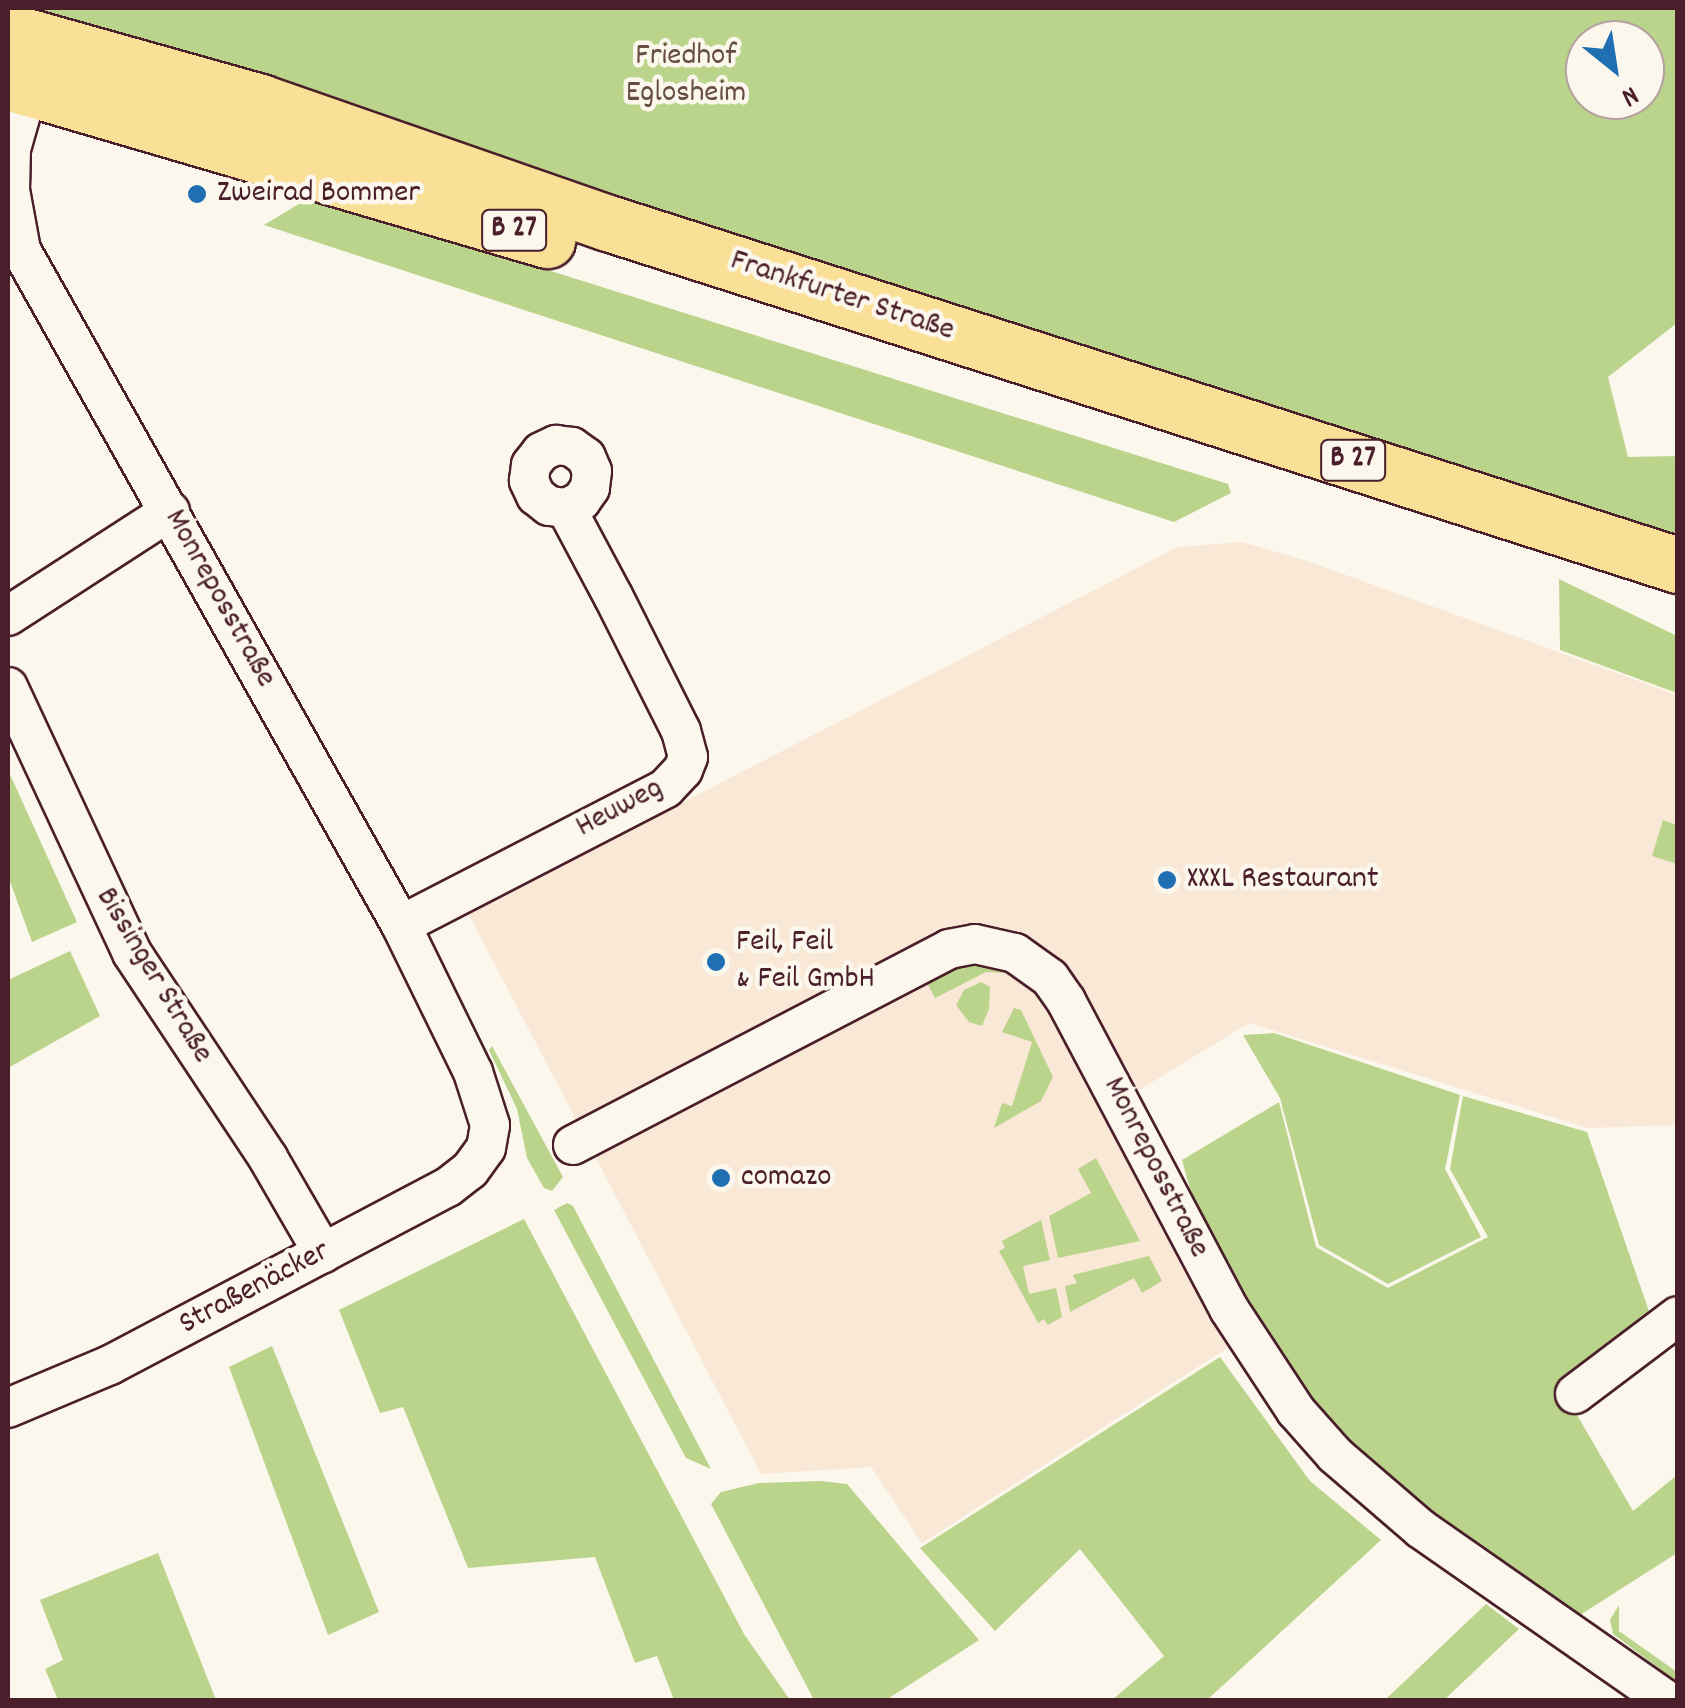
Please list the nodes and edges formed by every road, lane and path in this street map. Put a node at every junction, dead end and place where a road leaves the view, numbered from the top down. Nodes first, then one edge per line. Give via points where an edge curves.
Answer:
1 (21, 60) edge
2 (566, 508) dead end
3 (170, 511) junction
4 (1678, 564) edge
5 (1678, 602) edge
6 (8, 616) edge
7 (8, 687) edge
8 (400, 924) junction
9 (573, 1145) dead end
10 (486, 1148) joint
11 (322, 1252) junction
12 (1678, 1316) edge
13 (1575, 1394) dead end
14 (8, 1408) edge
15 (1666, 1700) edge

1 - 3 street, Monreposstraße via 10,190 21,250
1 - 4 main road, Frankfurter Straße / B 27 via 260,102 608,224
1 - 5 main road, Frankfurter Straße / B 27
2 - 8 street, Heuweg via 667,698 688,757 684,770 666,788
3 - 6 street
3 - 8 street, Monreposstraße
7 - 11 street, Bissinger Straße via 132,953
8 - 10 street, Monreposstraße via 484,1100
9 - 15 street, Monreposstraße via 949,948 975,944 1015,953 1050,978 1066,1001 1229,1309 1296,1411 1421,1528
10 - 11 street, Straßenäcker via 448,1187
11 - 14 street, Straßenäcker via 110,1365
12 - 13 street

